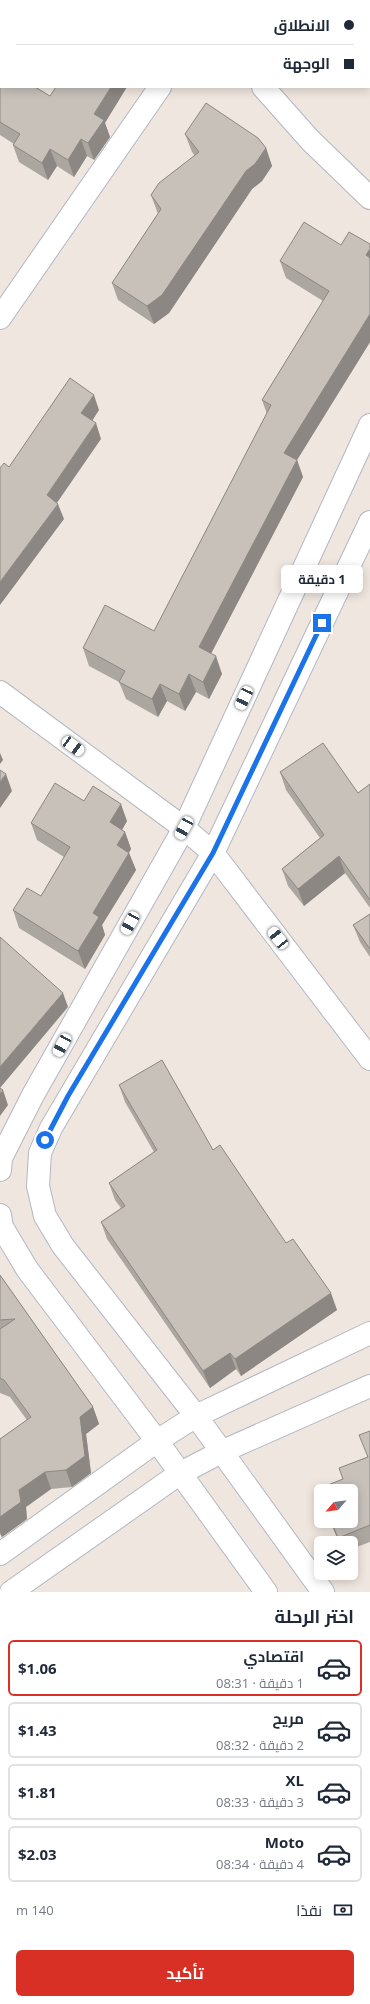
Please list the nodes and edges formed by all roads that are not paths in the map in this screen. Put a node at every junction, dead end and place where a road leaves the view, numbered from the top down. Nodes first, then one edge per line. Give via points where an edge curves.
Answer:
1 (159, 88) edge
2 (264, 88) edge
3 (370, 198) edge
4 (0, 318) edge
5 (370, 425) edge
6 (370, 522) edge
7 (0, 692) edge
8 (184, 828) junction
9 (213, 853) junction
10 (370, 1059) edge
11 (0, 1170) edge
12 (0, 1215) edge
13 (370, 1333) edge
14 (370, 1386) edge
15 (196, 1416) junction
16 (157, 1441) junction
17 (221, 1452) junction
18 (179, 1474) junction
19 (0, 1554) edge
20 (11, 1592) edge
21 (266, 1592) edge
22 (323, 1592) edge

1 - 4 street
2 - 3 street via 310,140
5 - 8 street
6 - 9 street
7 - 8 street
8 - 9 street
8 - 11 street via 26,1108 1,1158
9 - 10 street
9 - 15 street via 50,1128 40,1153 38,1186 45,1216 63,1246
12 - 16 street via 2,1227 27,1269
13 - 15 street
14 - 17 street
15 - 16 street
15 - 17 street
16 - 18 street
16 - 19 street
17 - 18 street
17 - 22 street
18 - 20 street
18 - 21 street

